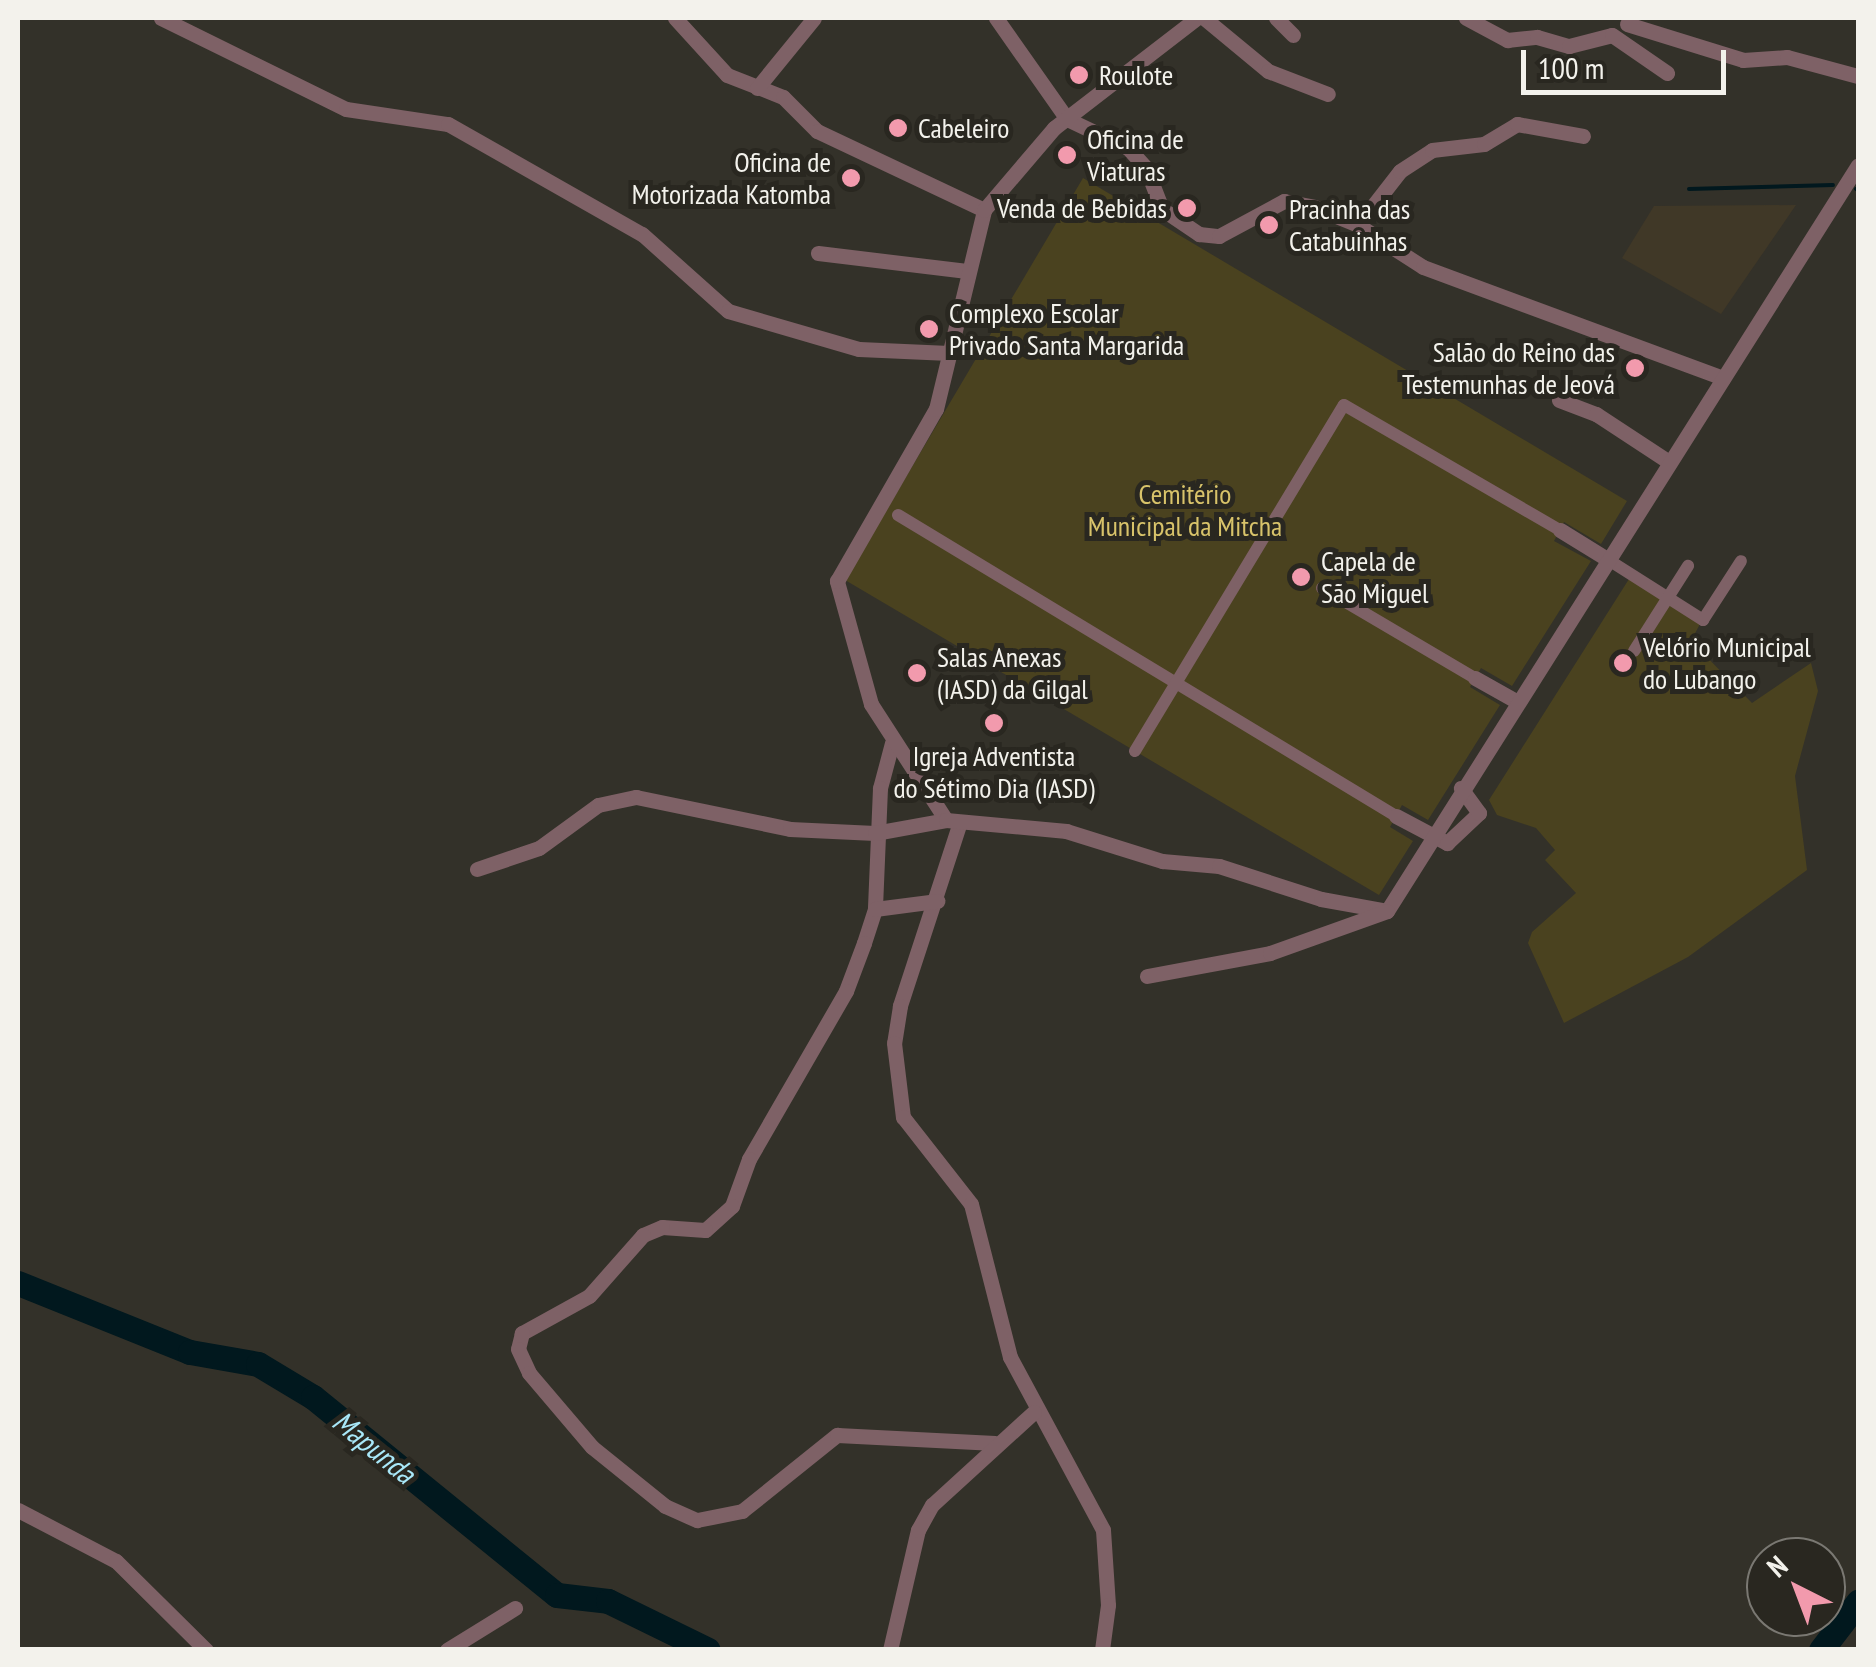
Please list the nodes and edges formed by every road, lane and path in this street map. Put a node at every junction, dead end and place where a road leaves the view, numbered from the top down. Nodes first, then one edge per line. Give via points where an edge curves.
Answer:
1 (160, 18) edge
2 (675, 18) edge
3 (814, 18) edge
4 (996, 18) edge
5 (1201, 18) edge
6 (1276, 18) edge
7 (1466, 18) edge
8 (1626, 24) dead end
9 (1293, 35) dead end
10 (1667, 72) dead end
11 (1858, 76) edge
12 (757, 88) junction
13 (1328, 94) dead end
14 (1067, 119) junction
15 (1584, 136) dead end
16 (1858, 164) edge
17 (984, 210) junction
18 (1358, 225) junction
19 (818, 253) dead end
20 (968, 271) junction
21 (949, 353) junction
22 (1723, 378) junction
23 (1559, 400) dead end
24 (1669, 462) junction
25 (898, 516) dead end
26 (1560, 530) joint
27 (1607, 559) junction
28 (1741, 561) dead end
29 (1688, 566) dead end
30 (1322, 588) dead end
31 (1668, 598) junction
32 (1634, 651) dead end
33 (1475, 678) joint
34 (1176, 683) junction
35 (1516, 702) junction
36 (892, 744) junction
37 (1135, 751) dead end
38 (1461, 788) junction
39 (1396, 816) joint
40 (953, 821) junction
41 (874, 834) junction
42 (1430, 837) junction
43 (477, 869) dead end
44 (937, 901) junction
45 (874, 908) junction
46 (1387, 911) junction
47 (1146, 976) dead end
48 (1034, 1412) junction
49 (995, 1443) junction
50 (18, 1510) edge
51 (515, 1608) dead end
52 (206, 1650) edge
53 (448, 1650) edge
54 (890, 1650) edge
55 (1102, 1650) edge

1 - 21 street via 346,109 410,115 462,131 642,234 728,311 859,349
2 - 12 street via 728,75
3 - 12 street
4 - 14 street
5 - 13 street via 1268,71
5 - 14 street
6 - 9 street
7 - 10 street via 1507,40 1537,37 1569,46 1612,36
8 - 11 street via 1743,60 1788,57
12 - 17 street via 783,97 817,131 860,156
14 - 17 street via 1031,149
14 - 18 street via 1128,148 1146,168 1162,208 1199,234 1219,236 1284,201
15 - 18 street via 1517,124 1484,144 1432,150 1400,171
16 - 22 street
17 - 20 street
18 - 22 street via 1423,267
19 - 20 street
20 - 21 street
21 - 36 street via 936,409 837,580 871,704
22 - 24 street
23 - 24 street via 1596,414
24 - 27 street
25 - 34 street
26 - 27 street
26 - 34 street via 1344,404
27 - 31 street
27 - 35 street
28 - 31 street via 1703,620
29 - 31 street
30 - 33 street
31 - 32 street
33 - 35 street
34 - 37 street
34 - 39 street
35 - 38 street
36 - 40 street
36 - 41 street
38 - 42 street
38 - 42 street via 1478,806 1476,821 1447,843
39 - 42 street
40 - 41 street
40 - 44 street
40 - 46 street via 1066,831 1162,861 1218,866 1321,899
41 - 43 street via 790,829 636,797 598,805 539,848
41 - 45 street
42 - 46 street
44 - 45 street
44 - 48 street via 894,1043 904,1117 972,1204 995,1317
45 - 49 street via 846,991 720,1222 705,1230 662,1228 643,1235 589,1296 522,1333 518,1348 529,1373 592,1447 665,1506 697,1520 742,1512 836,1435
46 - 47 street via 1270,953
48 - 49 street
48 - 55 street via 1102,1530 1108,1606
49 - 54 street via 932,1504 918,1530
50 - 52 street via 116,1560
51 - 53 street

